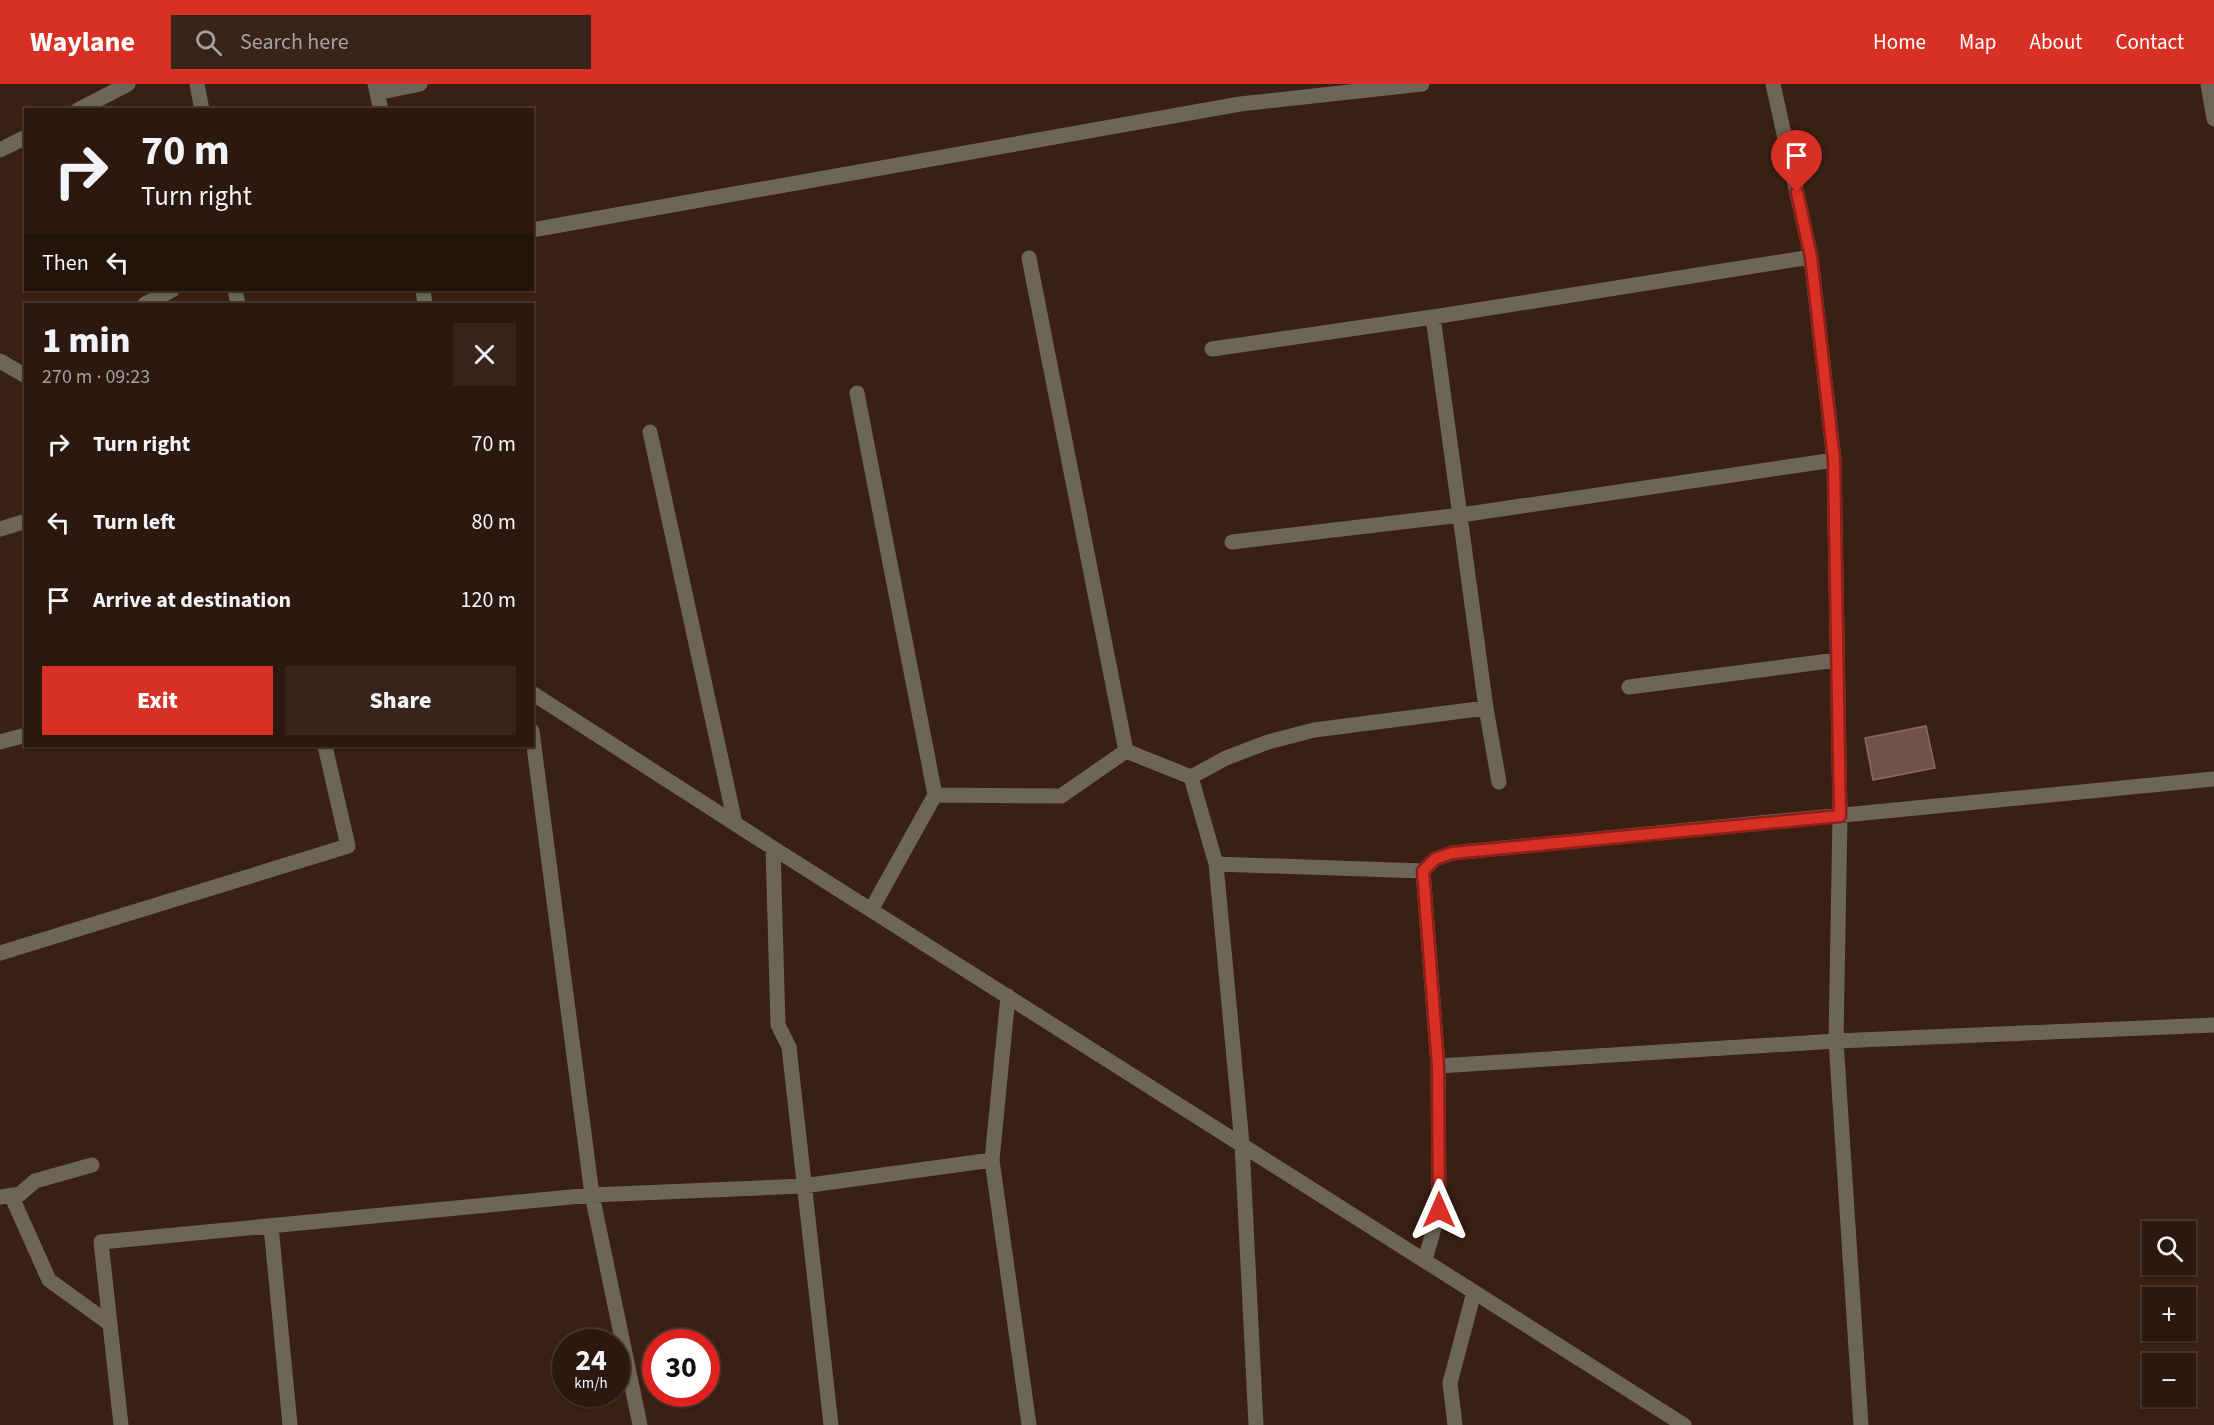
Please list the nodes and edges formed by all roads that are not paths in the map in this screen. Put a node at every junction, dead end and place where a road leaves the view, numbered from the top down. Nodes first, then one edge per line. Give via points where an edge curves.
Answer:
1 (128, 84) edge
2 (197, 84) edge
3 (420, 84) edge
4 (1422, 84) edge
5 (1773, 84) edge
6 (2208, 84) edge
7 (376, 88) edge
8 (82, 108) edge
9 (202, 108) edge
10 (381, 108) edge
11 (2214, 119) edge
12 (24, 138) edge
13 (0, 150) edge
14 (534, 230) edge
15 (1811, 257) junction
16 (1029, 258) dead end
17 (170, 291) edge
18 (147, 303) edge
19 (1433, 317) junction
20 (1212, 349) dead end
21 (0, 361) edge
22 (24, 374) edge
23 (857, 393) dead end
24 (650, 432) dead end
25 (1834, 460) junction
26 (1461, 515) junction
27 (24, 522) edge
28 (0, 529) edge
29 (1232, 542) dead end
30 (1837, 660) junction
31 (1629, 687) dead end
32 (534, 694) edge
33 (1486, 708) junction
34 (24, 736) edge
35 (0, 742) edge
36 (534, 746) edge
37 (325, 747) edge
38 (1126, 751) junction
39 (1191, 777) junction
40 (2214, 779) edge
41 (1499, 782) dead end
42 (935, 795) junction
43 (1840, 816) junction
44 (735, 823) junction
45 (773, 848) junction
46 (1216, 864) junction
47 (1423, 871) junction
48 (871, 910) junction
49 (0, 953) edge
50 (1008, 996) junction
51 (2214, 1025) edge
52 (1836, 1041) junction
53 (1438, 1066) junction
54 (1242, 1144) junction
55 (992, 1160) junction
56 (92, 1165) dead end
57 (803, 1186) junction
58 (592, 1195) junction
59 (6, 1196) edge
60 (271, 1226) junction
61 (1425, 1260) junction
62 (1474, 1292) junction
63 (110, 1324) junction
64 (121, 1425) edge
65 (290, 1425) edge
66 (640, 1425) edge
67 (831, 1425) edge
68 (1029, 1425) edge
69 (1257, 1425) edge
70 (1455, 1425) edge
71 (1684, 1425) edge
72 (1862, 1425) edge

1 - 8 street
2 - 9 street
3 - 7 street
4 - 14 street via 1240,104
5 - 15 street
6 - 11 street
7 - 10 street
12 - 13 street
15 - 19 street
15 - 25 street
16 - 38 street
17 - 18 street
19 - 20 street
19 - 26 street
21 - 22 street
23 - 42 street
24 - 44 street
25 - 26 street
25 - 30 street
26 - 29 street
26 - 33 street
27 - 28 street
30 - 31 street
30 - 43 street
32 - 44 street
33 - 39 street via 1314,729 1237,754
33 - 41 street
34 - 35 street
36 - 58 street
37 - 49 street via 348,846
38 - 39 street
38 - 42 street via 1061,796
39 - 46 street
40 - 43 street
42 - 48 street
43 - 47 street via 1452,853 1435,859
43 - 52 street
44 - 45 street
45 - 48 street
45 - 57 street via 778,1025 789,1047
46 - 47 street
46 - 54 street
47 - 53 street
48 - 50 street
50 - 54 street
50 - 55 street
51 - 52 street
52 - 53 street
52 - 72 street
53 - 61 street via 1439,1210
54 - 61 street
54 - 69 street
55 - 57 street
55 - 68 street
56 - 59 street via 35,1181 20,1194
57 - 58 street
57 - 67 street
58 - 60 street
58 - 66 street
59 - 63 street via 50,1280
60 - 63 street via 101,1242
60 - 65 street
61 - 62 street
62 - 70 street via 1450,1383
62 - 71 street
63 - 64 street

